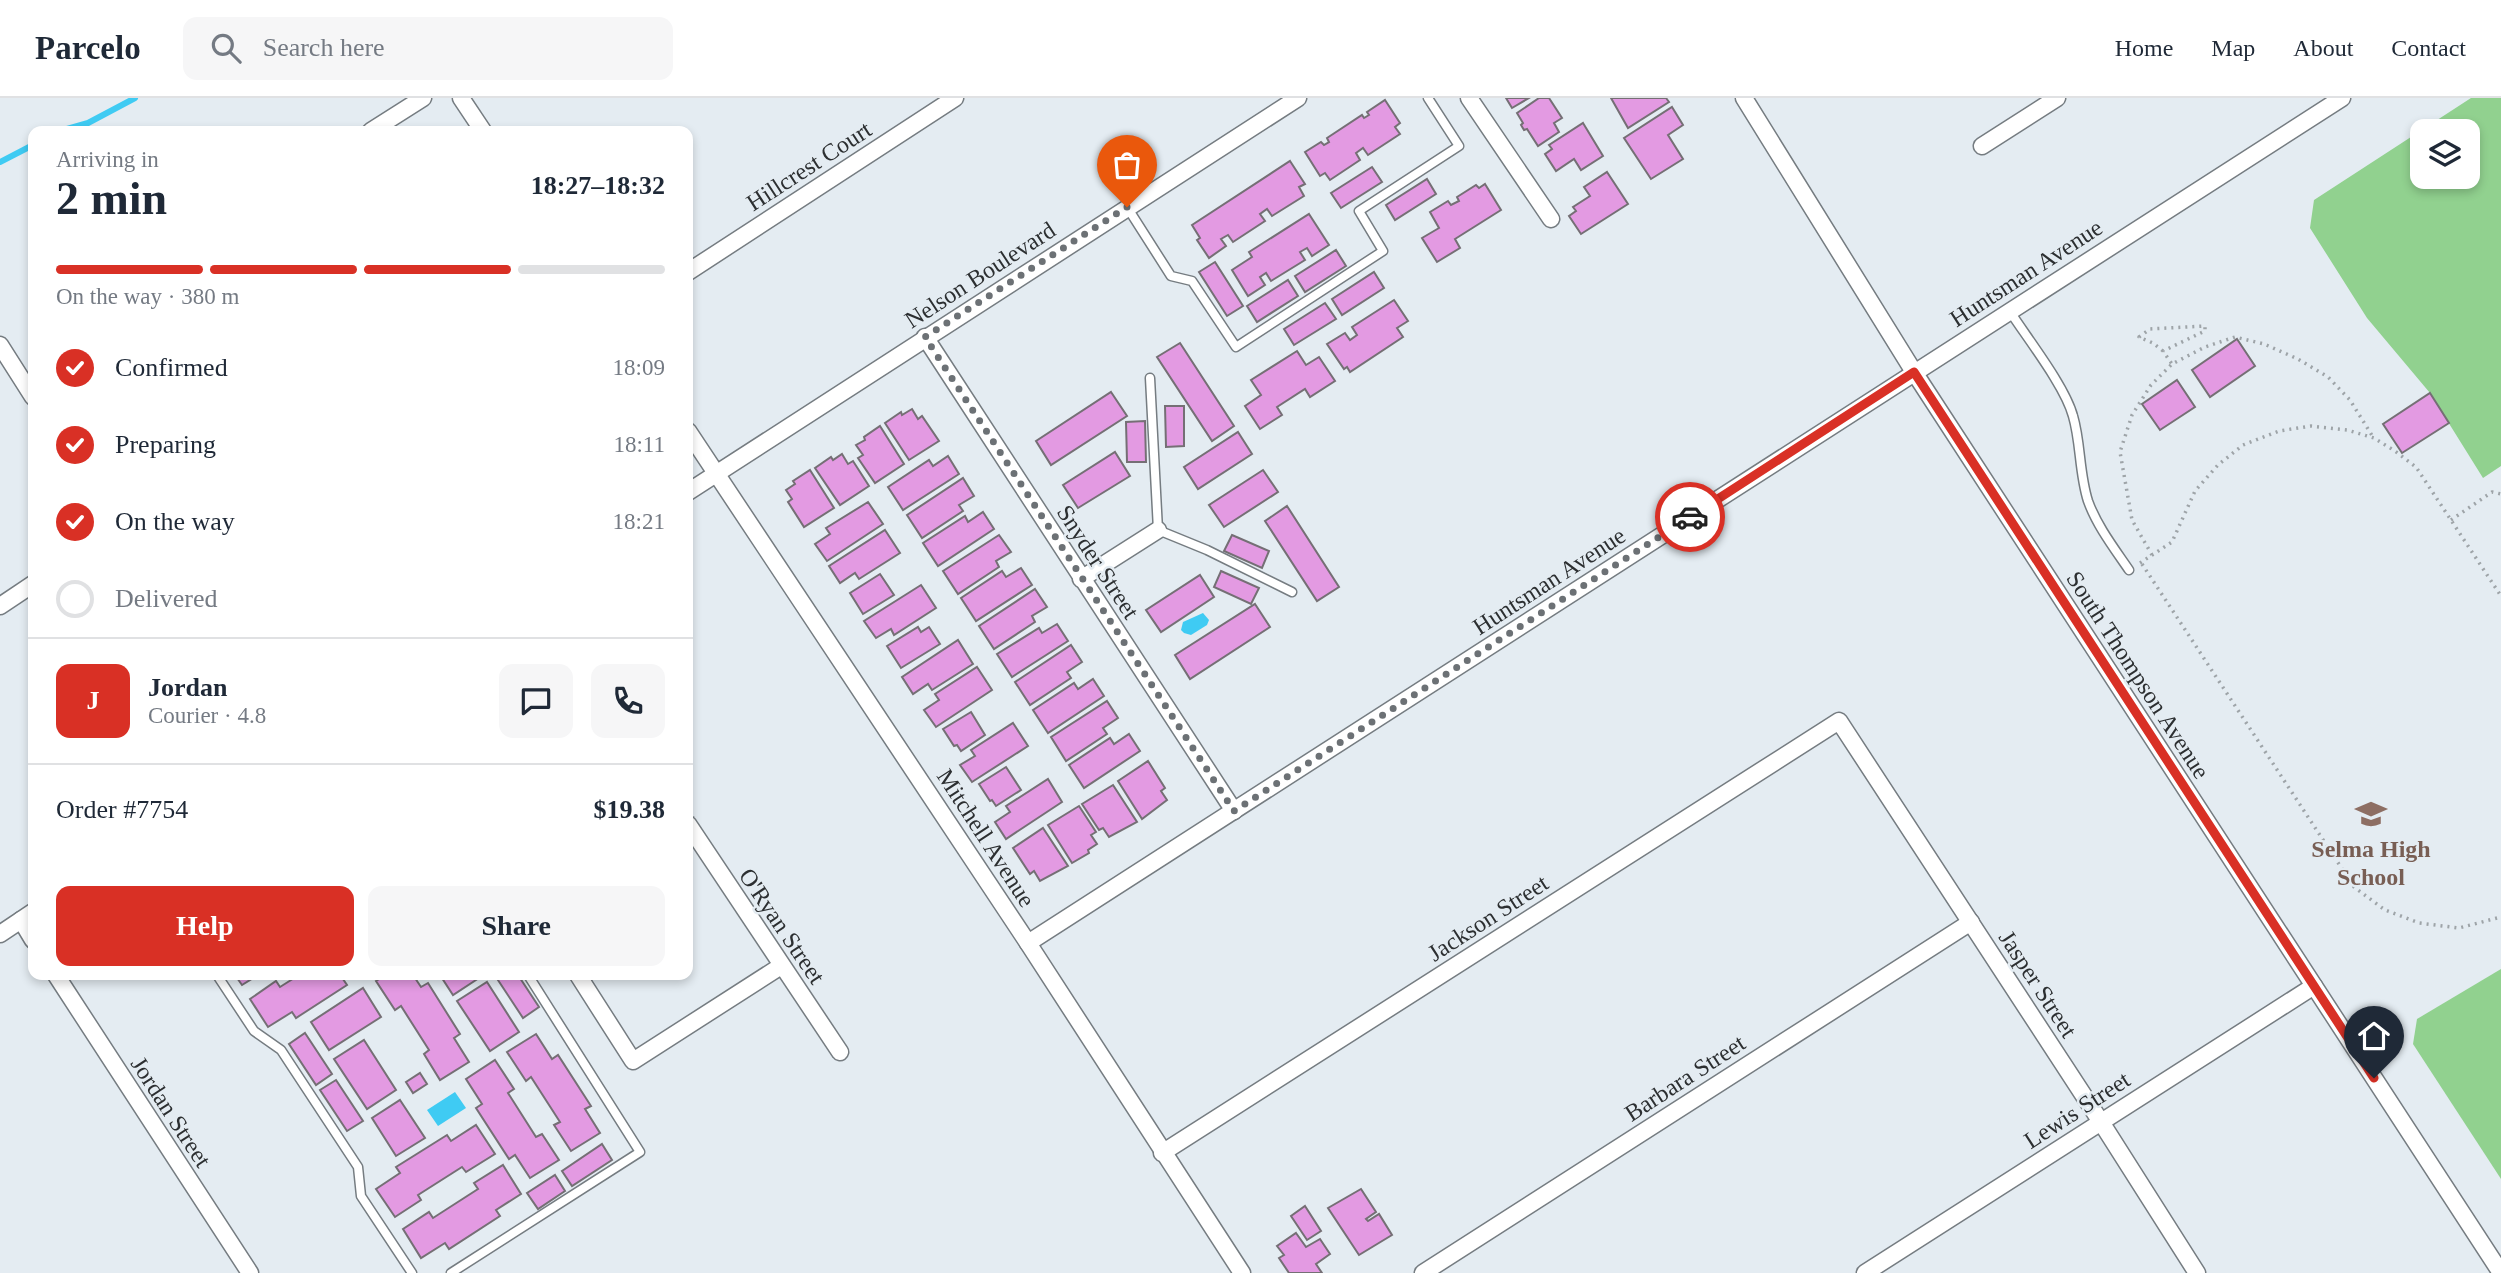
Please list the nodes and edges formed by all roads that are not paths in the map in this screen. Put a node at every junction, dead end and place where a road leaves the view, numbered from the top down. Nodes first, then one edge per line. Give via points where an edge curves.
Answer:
1 (423, 98) edge
2 (461, 98) edge
3 (956, 98) edge
4 (1298, 98) edge
5 (1428, 98) edge
6 (1469, 98) edge
7 (1744, 98) edge
8 (2057, 98) edge
9 (2342, 98) edge
10 (379, 126) edge
11 (480, 126) edge
12 (1982, 146) dead end
13 (1127, 207) junction
14 (1551, 219) dead end
15 (693, 269) edge
16 (2010, 310) junction
17 (925, 337) junction
18 (0, 345) edge
19 (1914, 372) junction
20 (1150, 378) dead end
21 (28, 389) edge
22 (693, 438) edge
23 (718, 473) junction
24 (693, 489) edge
25 (1158, 530) junction
26 (2129, 570) dead end
27 (1081, 579) junction
28 (28, 587) edge
29 (1292, 592) dead end
30 (0, 606) edge
31 (1839, 721) joint
32 (1234, 811) junction
33 (693, 832) edge
34 (27, 916) edge
35 (1971, 922) junction
36 (0, 934) edge
37 (1028, 943) junction
38 (780, 966) junction
39 (59, 980) edge
40 (220, 980) edge
41 (531, 980) edge
42 (581, 980) edge
43 (2314, 986) junction
44 (840, 1052) dead end
45 (2101, 1122) junction
46 (1162, 1153) junction
47 (250, 1273) edge
48 (412, 1273) edge
49 (451, 1273) edge
50 (1242, 1273) edge
51 (1423, 1273) edge
52 (1866, 1273) edge
53 (2197, 1273) edge
54 (2501, 1273) edge

1 - 10 street
2 - 11 street
3 - 15 street, Hillcrest Court
4 - 13 street, Nelson Boulevard
5 - 13 lane via 1459,146 1359,211 1383,251 1236,347 1192,281 1171,276
6 - 14 street
7 - 19 street, South Thompson Avenue
8 - 12 street
9 - 16 street, Huntsman Avenue
13 - 17 street, Nelson Boulevard
16 - 19 street, Huntsman Avenue
16 - 26 lane via 2073,415 2089,501
17 - 23 street, Nelson Boulevard
17 - 27 street, Snyder Street
18 - 21 street
19 - 32 street, Huntsman Avenue
19 - 43 street, South Thompson Avenue
20 - 25 lane
22 - 23 street, Mitchell Avenue
23 - 24 street, Nelson Boulevard
23 - 37 street, Mitchell Avenue
25 - 27 street
25 - 29 lane
27 - 32 street, Snyder Street
28 - 30 street
31 - 35 street, Jasper Street
31 - 46 street, Jackson Street
32 - 37 street, Huntsman Avenue
33 - 38 street, O'Ryan Street
34 - 36 street
35 - 45 street, Jasper Street
35 - 51 street, Barbara Street
37 - 46 street, Mitchell Avenue
38 - 42 street via 633,1061
38 - 44 street, O'Ryan Street
39 - 47 street, Jordan Street
40 - 48 lane via 254,1031 281,1050 358,1167 361,1196
41 - 49 lane via 640,1152
43 - 45 street, Lewis Street
43 - 54 street, South Thompson Avenue
45 - 52 street, Lewis Street
45 - 53 street, Jasper Street
46 - 50 street, Mitchell Avenue

